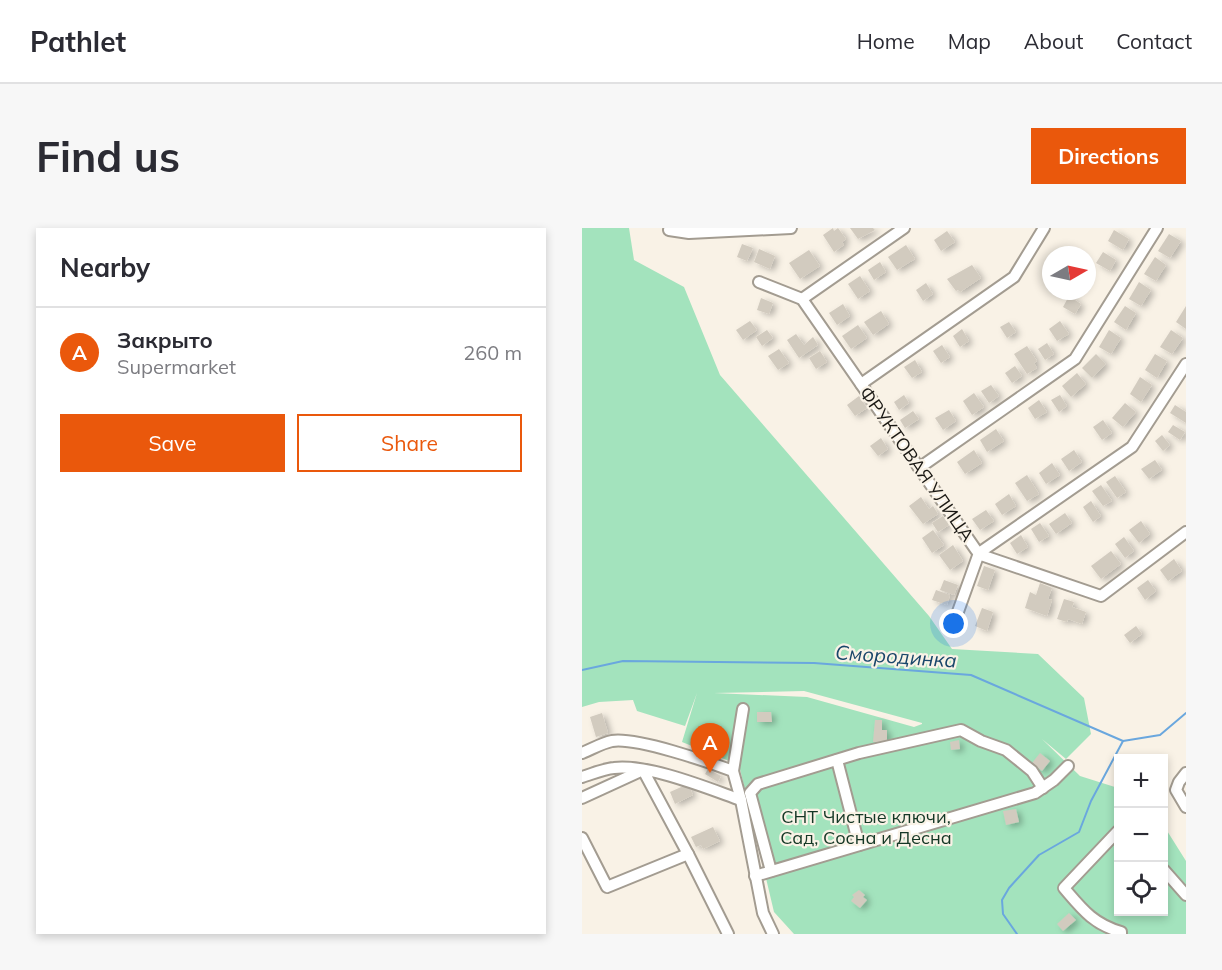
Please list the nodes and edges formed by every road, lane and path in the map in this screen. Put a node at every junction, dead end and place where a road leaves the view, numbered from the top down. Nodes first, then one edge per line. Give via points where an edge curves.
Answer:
1 (791, 228) edge
2 (904, 228) edge
3 (1044, 228) edge
4 (1157, 228) edge
5 (669, 231) dead end
6 (759, 282) dead end
7 (802, 299) junction
8 (1186, 364) edge
9 (861, 384) junction
10 (920, 468) junction
11 (1186, 532) edge
12 (979, 553) junction
13 (955, 620) dead end
14 (743, 708) dead end
15 (582, 753) edge
16 (837, 760) junction
17 (1068, 766) dead end
18 (643, 770) junction
19 (733, 771) junction
20 (1186, 773) edge
21 (582, 777) edge
22 (1043, 788) junction
23 (582, 798) edge
24 (741, 800) junction
25 (1186, 807) edge
26 (1114, 836) edge
27 (582, 838) edge
28 (859, 845) junction
29 (688, 854) junction
30 (771, 871) junction
31 (1168, 875) edge
32 (755, 876) junction
33 (1186, 895) edge
34 (728, 934) edge
35 (773, 934) edge
36 (1121, 934) edge

1 - 5 street
2 - 7 street
3 - 9 street via 1014,277
4 - 10 street via 1072,361
6 - 7 street
7 - 9 street, ФРУКТОВАЯ УЛИЦА
8 - 12 street via 1132,447
9 - 10 street, ФРУКТОВАЯ УЛИЦА
10 - 12 street, ФРУКТОВАЯ УЛИЦА
11 - 12 street, ФРУКТОВАЯ УЛИЦА via 1101,596
12 - 13 street
14 - 19 street
15 - 19 street via 612,741 628,741
16 - 22 street via 962,730 1006,750 1032,771
16 - 28 street
16 - 30 street via 758,784 750,793
17 - 22 street
18 - 21 street via 614,768
18 - 23 street
18 - 24 street
18 - 29 street
19 - 24 street
20 - 25 street via 1176,790
22 - 28 street
24 - 32 street
26 - 36 street via 1064,888 1103,927
27 - 29 street via 607,886
28 - 30 street
29 - 34 street
30 - 32 street
31 - 33 street
32 - 35 street via 763,913

